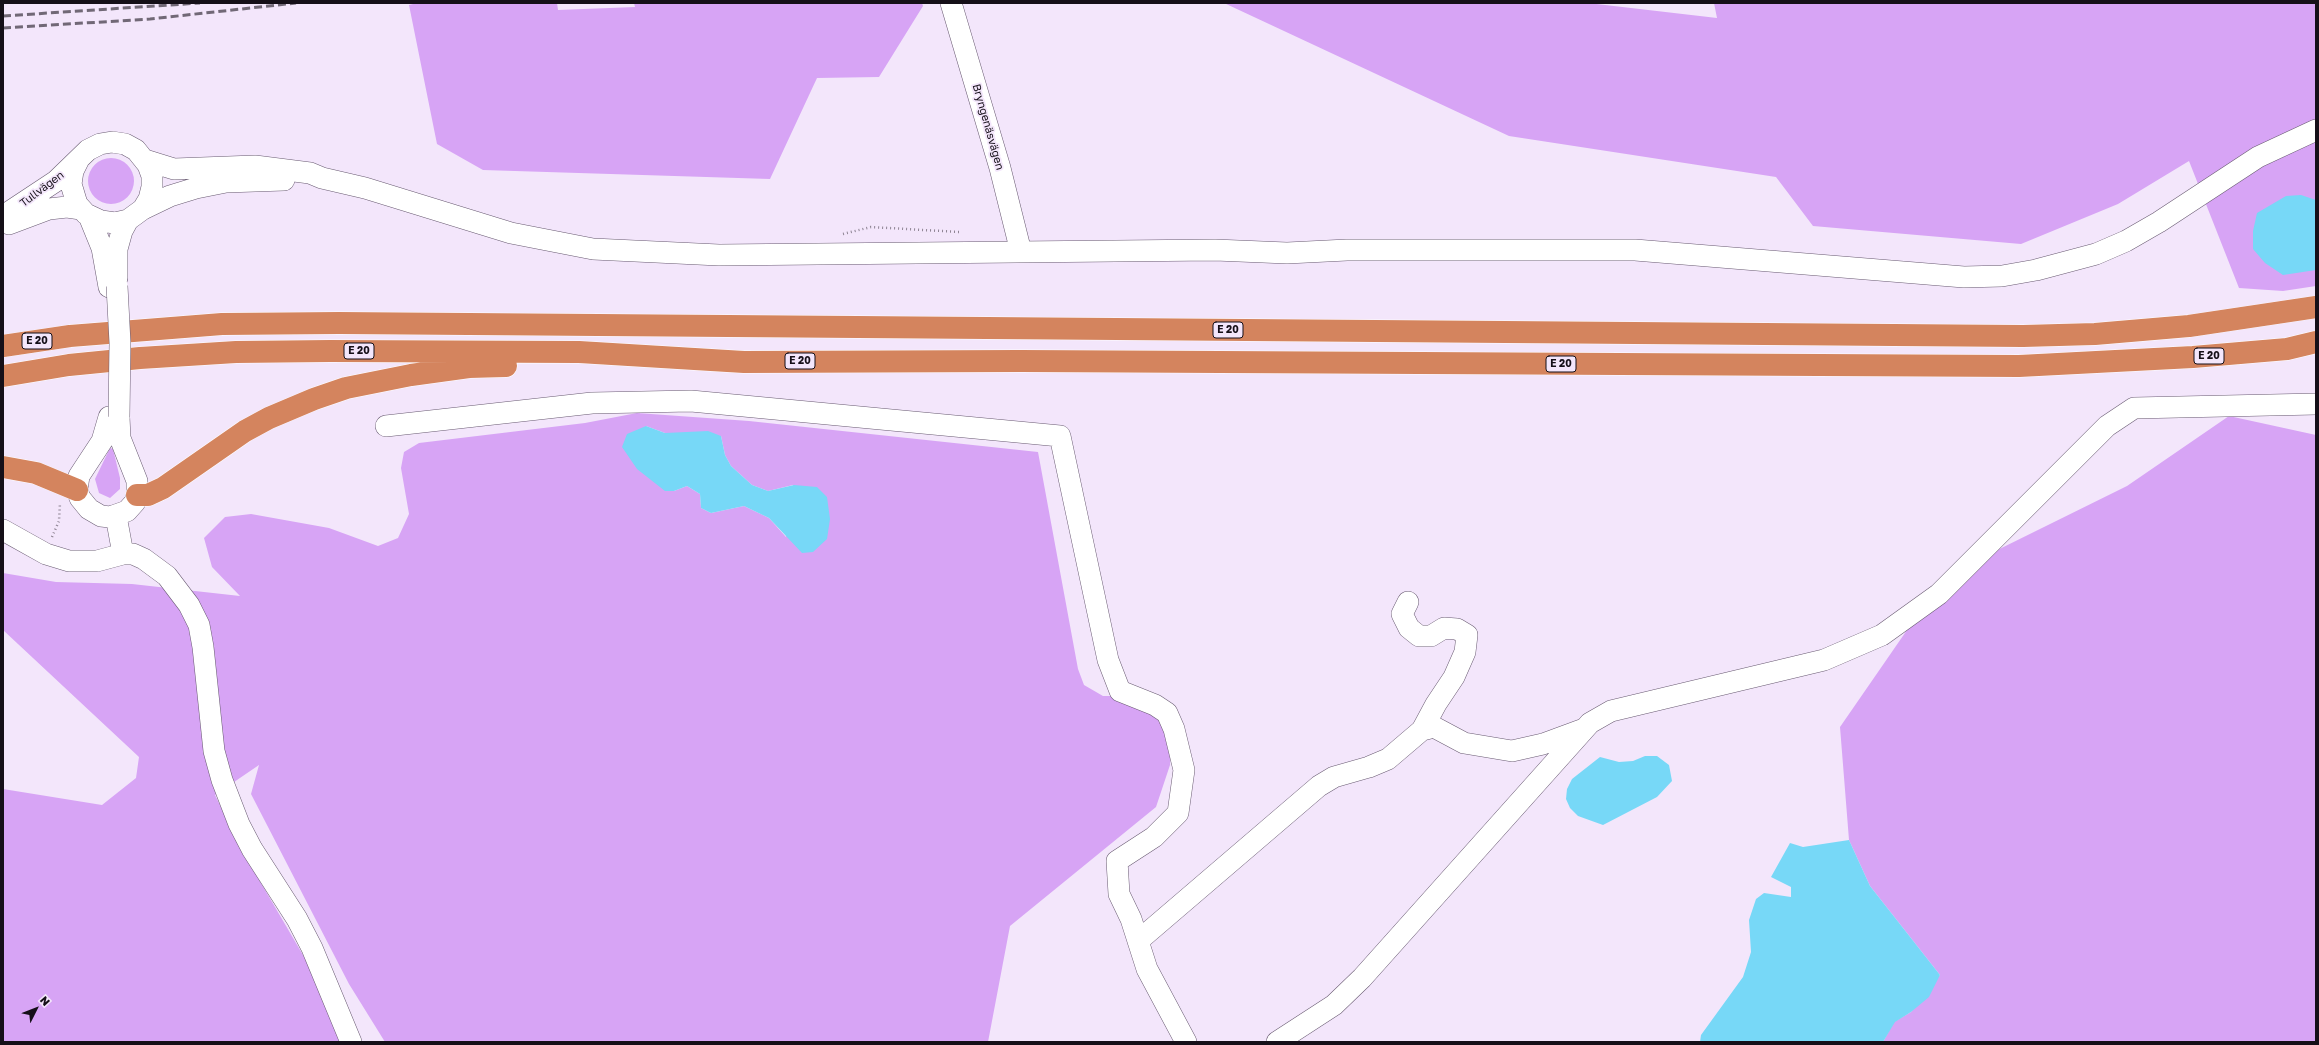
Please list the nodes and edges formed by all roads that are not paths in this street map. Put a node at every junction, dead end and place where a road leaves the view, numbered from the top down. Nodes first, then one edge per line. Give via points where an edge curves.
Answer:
1 (951, 3) edge
2 (2316, 130) edge
3 (79, 158) junction
4 (145, 160) junction
5 (322, 178) junction
6 (85, 212) junction
7 (135, 214) junction
8 (3, 216) edge
9 (3, 227) edge
10 (1021, 252) junction
11 (113, 287) junction
12 (2316, 307) edge
13 (2316, 342) edge
14 (3, 346) edge
15 (579, 352) junction
16 (3, 376) edge
17 (2316, 404) edge
18 (114, 417) junction
19 (386, 426) dead end
20 (3, 467) edge
21 (77, 490) junction
22 (137, 495) junction
23 (116, 516) junction
24 (3, 530) edge
25 (123, 554) junction
26 (1408, 602) dead end
27 (1586, 728) junction
28 (1422, 730) junction
29 (1138, 941) junction
30 (351, 1042) edge
31 (1186, 1042) edge
32 (1277, 1042) edge

1 - 10 street, Bryngenäsvägen via 1000,168
2 - 10 street via 2258,157 2126,241 2073,261 2002,276 1964,277 1627,250
3 - 4 street via 94,146 112,142 131,147
3 - 6 street via 71,184 74,197
3 - 8 street, Tullvägen via 56,182
4 - 5 street via 174,169 255,166 296,170
4 - 7 street via 150,170 152,188 149,199
5 - 7 street via 312,182 226,182 170,196
5 - 10 street via 365,188 511,233 593,248 719,255
6 - 7 street via 108,223
6 - 9 street, Tullvägen via 67,207 49,209
6 - 11 street via 102,248
7 - 11 street via 122,231 117,249
11 - 18 street, bridge
12 - 14 highway, E 20 via 2189,326 2095,334 2001,336 339,323 222,324 70,336
13 - 15 highway, E 20 via 2287,349 2193,357 2019,366 744,362
15 - 16 highway, E 20 via 236,352 69,365
15 - 22 highway via 536,365 469,367 346,388 269,418 245,431 163,488 148,495
17 - 27 street via 2134,408 2106,426 1940,594 1882,635 1824,660 1611,711
18 - 21 street via 102,442 79,476
18 - 22 street via 137,481
19 - 29 street via 592,403 691,401 1060,436 1108,660 1120,691 1155,705 1167,713 1174,728 1184,770 1178,813 1154,837 1118,861 1119,894
20 - 21 highway via 36,473
21 - 23 street via 85,505 94,513
22 - 23 street via 131,507
23 - 25 street
24 - 25 street via 46,554 68,561 97,561
25 - 30 street via 133,554 144,559 162,572 190,605 199,625 214,751 222,780 252,849 312,948
26 - 28 street via 1402,614 1409,628 1419,636 1431,636 1444,628 1457,628 1467,635 1465,652 1454,677
27 - 28 street via 1543,744 1512,751 1464,744 1434,726
27 - 32 street via 1362,978 1334,1005
28 - 29 street via 1388,759 1334,777 1319,786
29 - 31 street via 1147,969

